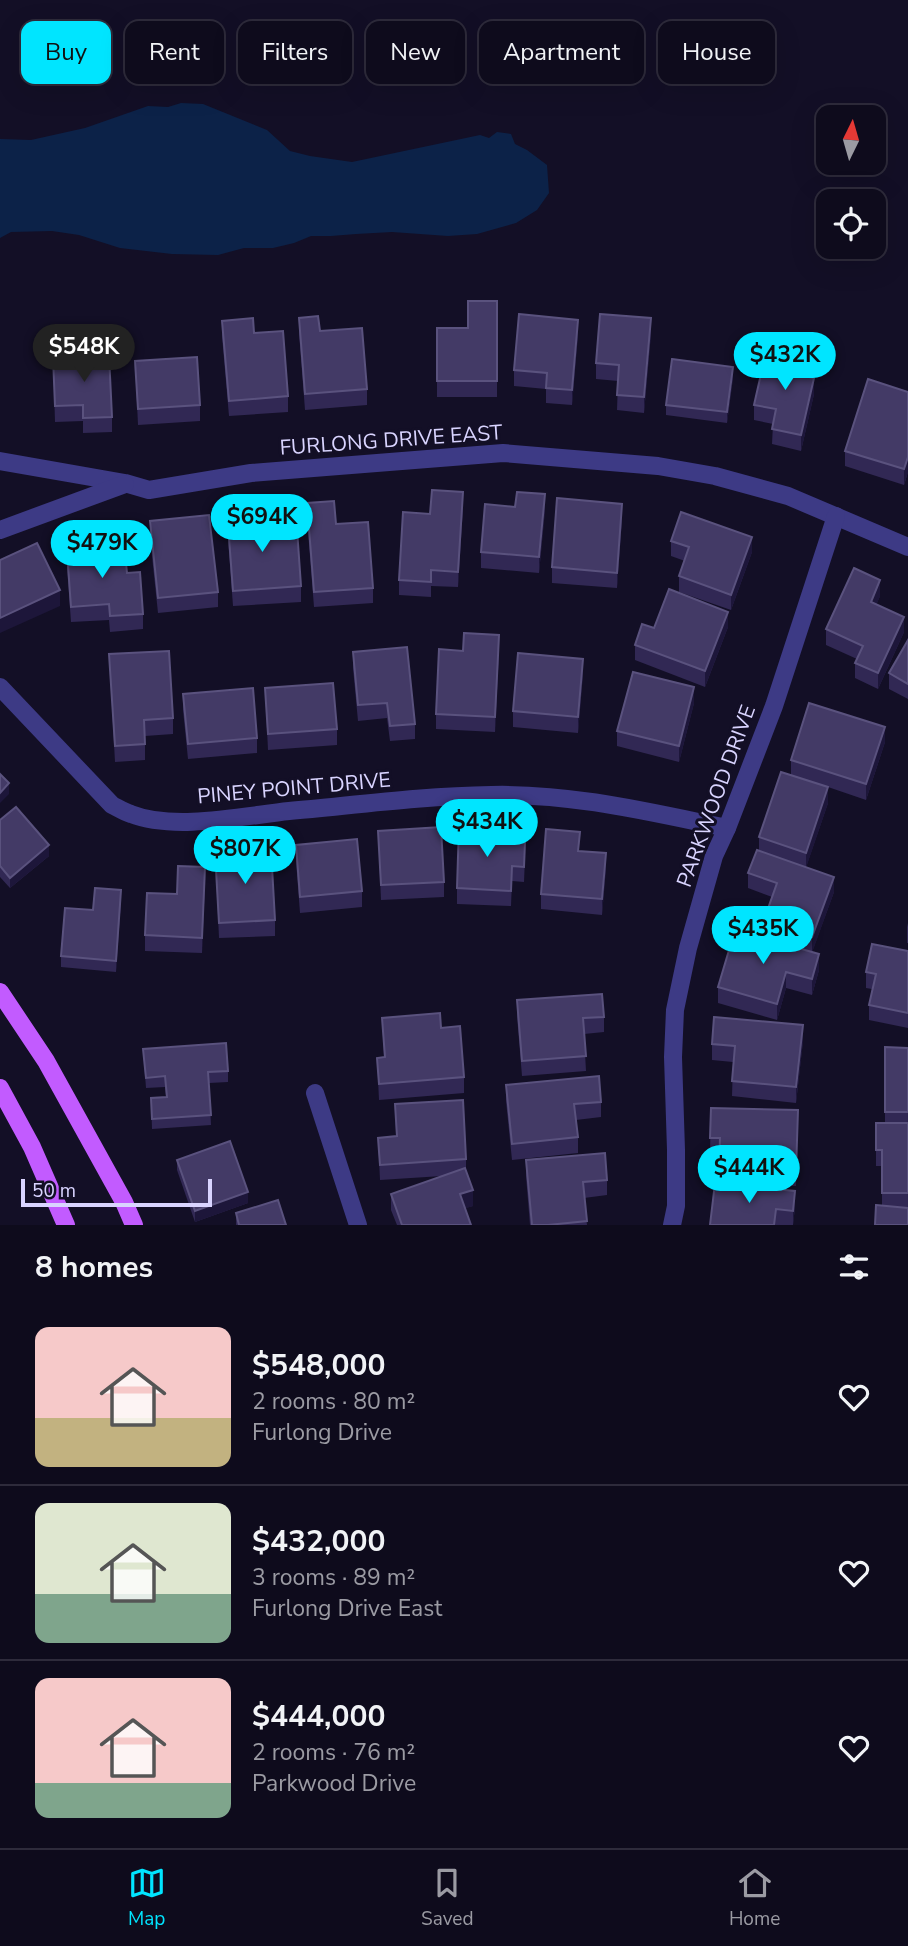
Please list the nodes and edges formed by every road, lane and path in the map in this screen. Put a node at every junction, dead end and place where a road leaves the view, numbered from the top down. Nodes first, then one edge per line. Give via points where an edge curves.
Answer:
1 (0, 461) edge
2 (125, 483) junction
3 (836, 516) junction
4 (0, 530) edge
5 (908, 547) edge
6 (0, 687) edge
7 (727, 828) junction
8 (0, 992) edge
9 (0, 1088) edge
10 (315, 1093) dead end
11 (66, 1225) edge
12 (134, 1225) edge
13 (358, 1225) edge
14 (672, 1225) edge

1 - 2 street
2 - 3 street, FURLONG DRIVE EAST via 149,490 251,474 503,453 658,466 715,476 789,496
2 - 4 street, FURLONG DRIVE EAST
3 - 5 street, FURLONG DRIVE EAST
3 - 7 street, PARKWOOD DRIVE via 774,706
6 - 7 street, PINEY POINT DRIVE via 112,805 160,821 491,795 547,796
7 - 14 street, PARKWOOD DRIVE via 710,869 675,1010 676,1206
8 - 12 main road via 46,1062
9 - 11 main road
10 - 13 street

